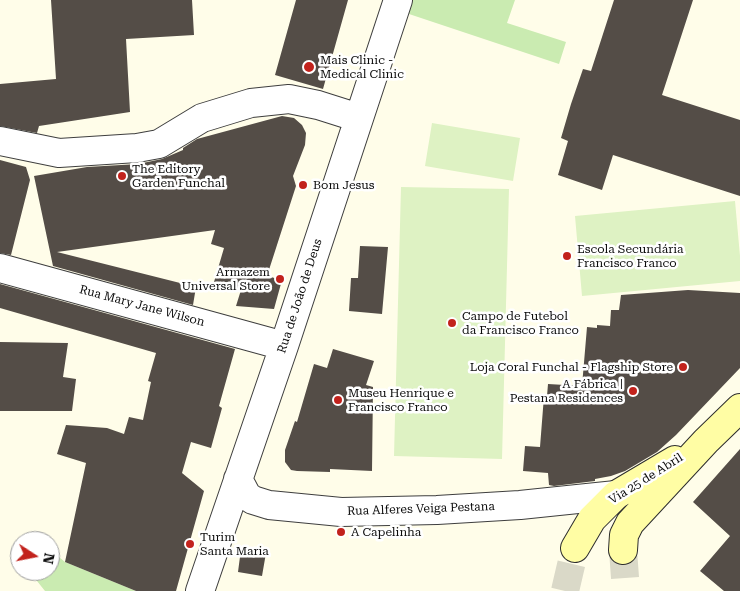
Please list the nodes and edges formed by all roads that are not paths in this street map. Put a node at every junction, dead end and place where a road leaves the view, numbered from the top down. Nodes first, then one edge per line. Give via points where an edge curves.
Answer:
1 (398, 0) edge
2 (359, 118) junction
3 (0, 140) edge
4 (0, 268) edge
5 (284, 346) junction
6 (740, 408) edge
7 (706, 441) junction
8 (238, 479) junction
9 (616, 495) junction
10 (575, 548) tunnel mouth
11 (623, 550) tunnel mouth
12 (200, 591) edge

1 - 2 street, Rua de João de Deus
2 - 3 street via 289,99 251,103 202,118 159,144 136,148 59,153
2 - 5 street, Rua de João de Deus
4 - 5 street, Rua Mary Jane Wilson
5 - 8 street, Rua de João de Deus
6 - 7 main road, Via 25 de Abril
7 - 9 main road, Via 25 de Abril
7 - 11 main road, Via 25 de Abril via 630,523 624,535
8 - 9 street, Rua Alferes Veiga Pestana via 247,496 253,500 269,505 341,512 520,505
8 - 12 street, Rua de João de Deus
9 - 10 main road, Via 25 de Abril via 592,519

